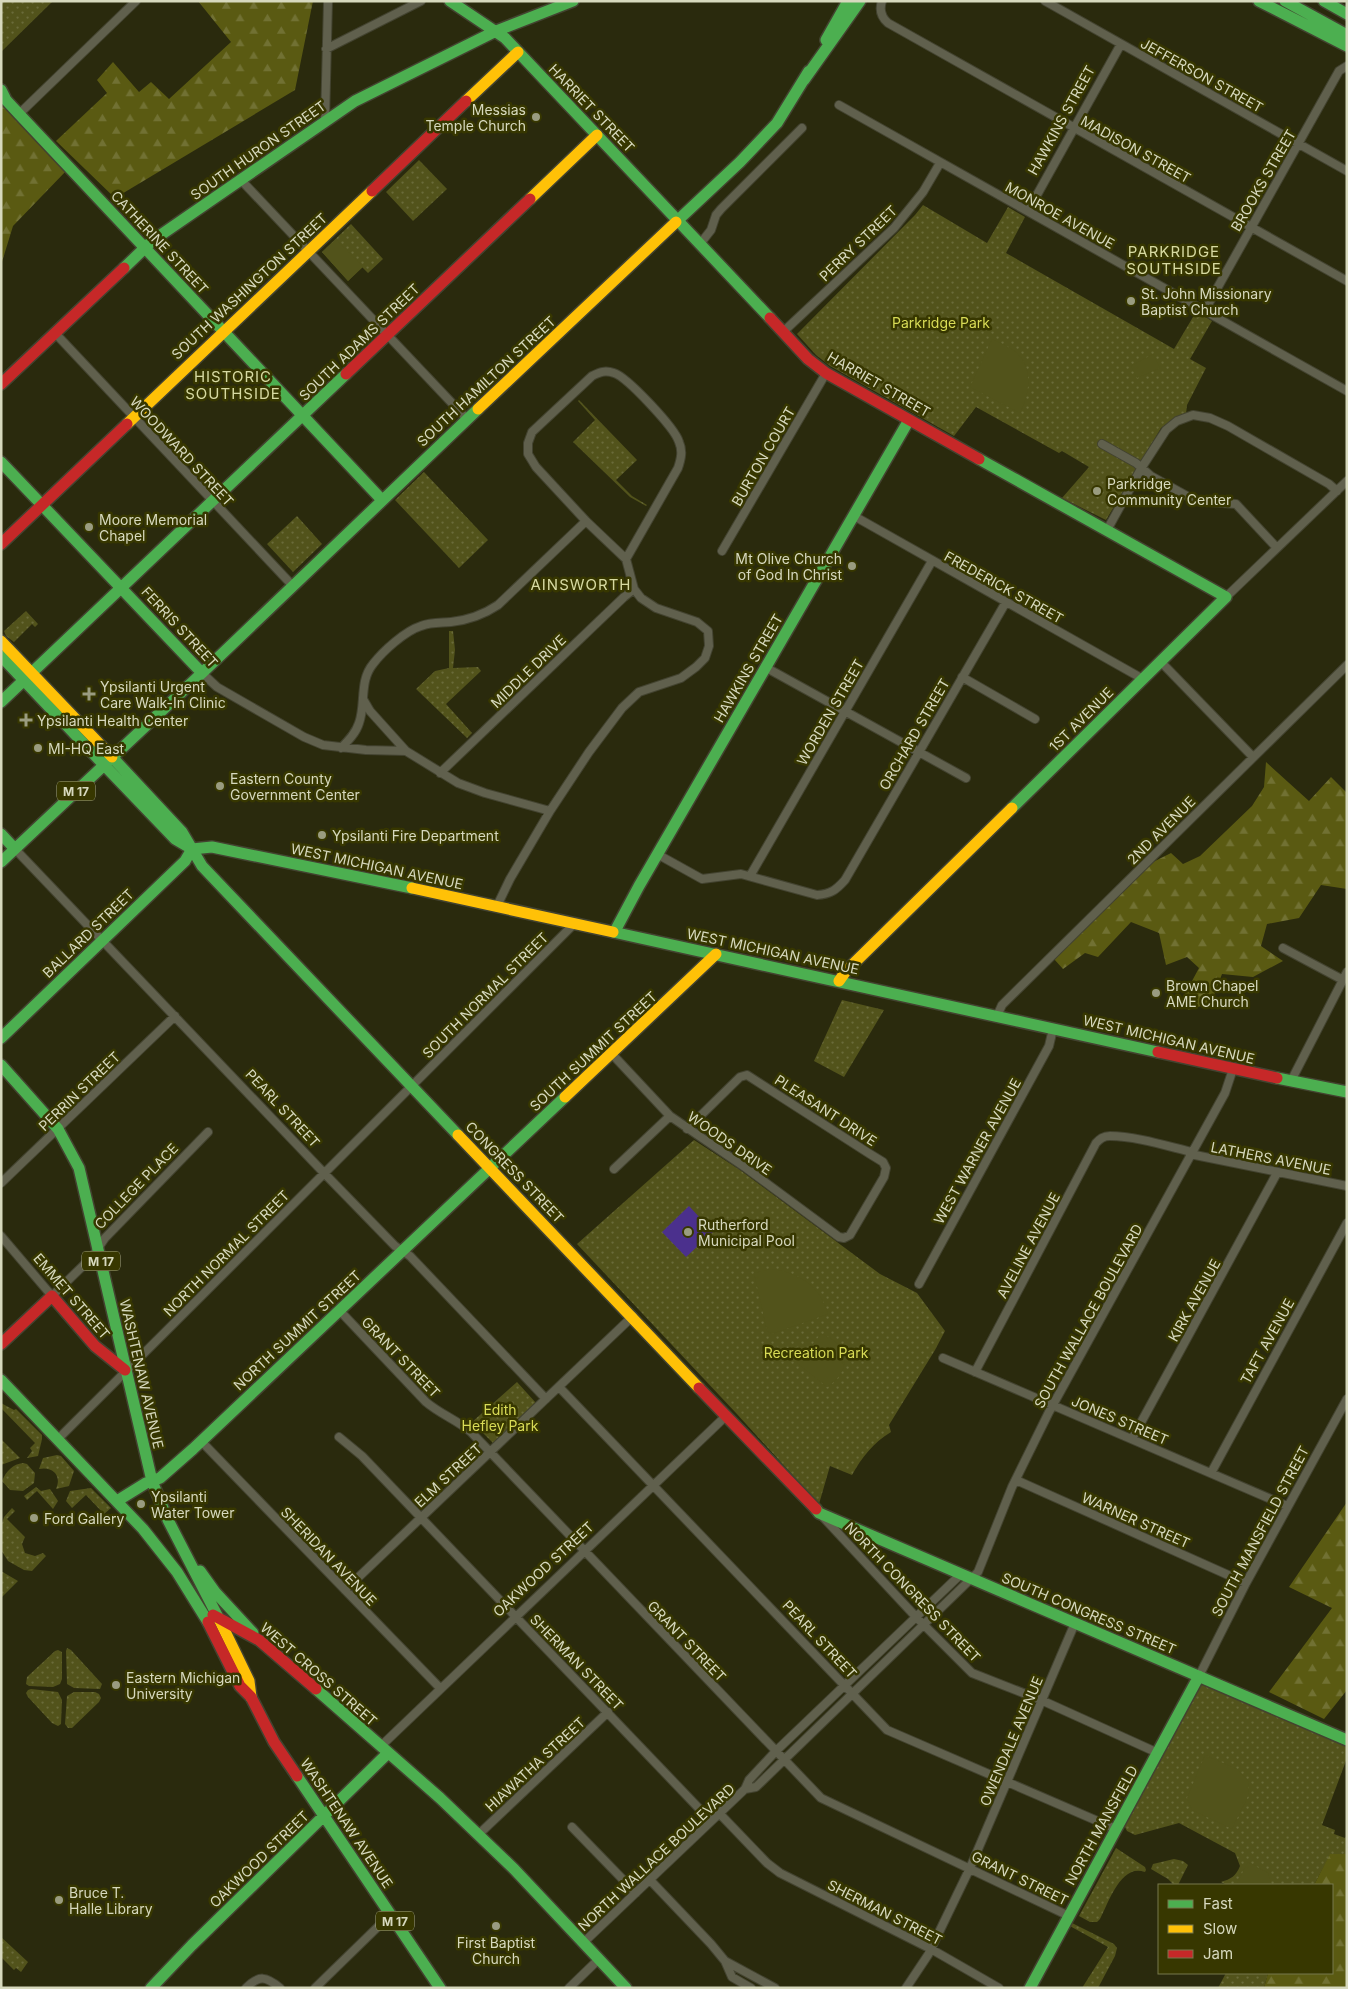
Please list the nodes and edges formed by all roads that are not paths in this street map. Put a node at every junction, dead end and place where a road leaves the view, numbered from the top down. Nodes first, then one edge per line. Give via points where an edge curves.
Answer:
1 (136, 1) edge
2 (328, 1) edge
3 (422, 1) edge
4 (450, 1) edge
5 (573, 1) edge
6 (848, 1) edge
7 (860, 1) edge
8 (882, 1) edge
9 (1045, 1) edge
10 (1258, 1) edge
11 (1285, 1) edge
12 (1324, 1) edge
13 (1347, 14) edge
14 (496, 31) junction
15 (1347, 35) edge
16 (1121, 44) junction
17 (1347, 46) edge
18 (326, 49) junction
19 (518, 52) junction
20 (1347, 66) edge
21 (804, 80) junction
22 (1, 90) edge
23 (838, 105) dead end
24 (19, 114) junction
25 (325, 121) junction
26 (802, 128) dead end
27 (1074, 128) junction
28 (598, 135) junction
29 (1298, 144) junction
30 (940, 163) junction
31 (1347, 171) edge
32 (240, 179) junction
33 (1028, 211) junction
34 (678, 222) junction
35 (1250, 227) junction
36 (700, 244) junction
37 (145, 248) junction
38 (308, 251) junction
39 (1347, 281) edge
40 (1205, 310) junction
41 (223, 332) junction
42 (783, 332) junction
43 (55, 333) junction
44 (388, 335) junction
45 (826, 373) junction
46 (1, 384) edge
47 (1347, 391) edge
48 (303, 416) junction
49 (133, 417) junction
50 (467, 419) junction
51 (909, 420) junction
52 (1102, 444) dead end
53 (1, 462) edge
54 (1142, 467) junction
55 (1347, 481) edge
56 (1337, 491) junction
57 (382, 500) junction
58 (212, 502) junction
59 (42, 504) junction
60 (854, 516) junction
61 (586, 521) junction
62 (1107, 530) junction
63 (1, 544) edge
64 (1277, 548) junction
65 (722, 551) dead end
66 (626, 559) junction
67 (932, 561) junction
68 (292, 585) junction
69 (122, 587) junction
70 (634, 589) junction
71 (1226, 597) junction
72 (1006, 602) junction
73 (1, 641) edge
74 (1, 656) edge
75 (1161, 662) junction
76 (1347, 665) edge
77 (765, 668) junction
78 (202, 673) junction
79 (28, 677) junction
80 (962, 677) junction
81 (1143, 679) junction
82 (363, 699) junction
83 (1, 702) edge
84 (844, 712) junction
85 (1035, 719) dead end
86 (341, 748) junction
87 (406, 751) junction
88 (919, 752) junction
89 (1253, 757) junction
90 (108, 761) junction
91 (440, 772) junction
92 (966, 778) dead end
93 (550, 811) junction
94 (1, 834) edge
95 (15, 849) junction
96 (192, 849) junction
97 (657, 854) junction
98 (1, 862) edge
99 (750, 876) junction
100 (497, 906) junction
101 (575, 923) junction
102 (615, 932) junction
103 (103, 940) junction
104 (1284, 948) dead end
105 (716, 954) junction
106 (1347, 972) edge
107 (1342, 980) junction
108 (840, 981) junction
109 (175, 1016) junction
110 (997, 1016) junction
111 (1053, 1029) junction
112 (1, 1038) edge
113 (612, 1054) junction
114 (1, 1065) edge
115 (1234, 1069) junction
116 (1291, 1081) junction
117 (412, 1086) junction
118 (1347, 1092) edge
119 (670, 1116) junction
120 (58, 1129) junction
121 (687, 1129) junction
122 (208, 1132) dead end
123 (1108, 1136) joint
124 (1191, 1153) junction
125 (490, 1169) junction
126 (614, 1169) dead end
127 (324, 1173) junction
128 (1278, 1173) junction
129 (1, 1183) edge
130 (1347, 1186) edge
131 (1347, 1222) edge
132 (1, 1236) edge
133 (844, 1238) joint
134 (98, 1249) junction
135 (402, 1251) junction
136 (920, 1284) dead end
137 (52, 1296) junction
138 (340, 1311) junction
139 (632, 1316) junction
140 (1, 1344) edge
141 (943, 1358) dead end
142 (125, 1370) junction
143 (974, 1372) junction
144 (1, 1380) edge
145 (558, 1387) junction
146 (546, 1399) junction
147 (1347, 1399) edge
148 (1053, 1405) junction
149 (727, 1415) junction
150 (339, 1437) dead end
151 (58, 1439) junction
152 (1132, 1439) junction
153 (201, 1441) junction
154 (490, 1453) junction
155 (1211, 1472) junction
156 (1016, 1480) junction
157 (152, 1481) junction
158 (653, 1485) junction
159 (117, 1501) junction
160 (1287, 1506) junction
161 (820, 1513) junction
162 (421, 1518) junction
163 (178, 1538) junction
164 (585, 1552) junction
165 (966, 1577) junction
166 (1246, 1583) junction
167 (344, 1590) junction
168 (201, 1610) junction
169 (516, 1616) junction
170 (218, 1617) junction
171 (917, 1618) junction
172 (1075, 1623) junction
173 (925, 1625) junction
174 (259, 1640) junction
175 (234, 1649) junction
176 (1199, 1676) junction
177 (845, 1686) junction
178 (440, 1688) junction
179 (852, 1694) junction
180 (251, 1697) junction
181 (1041, 1700) junction
182 (608, 1712) junction
183 (1347, 1740) edge
184 (384, 1750) junction
185 (776, 1751) junction
186 (1158, 1753) junction
187 (784, 1760) junction
188 (1007, 1782) junction
189 (746, 1789) junction
190 (719, 1813) junction
191 (324, 1816) junction
192 (711, 1821) junction
193 (572, 1827) dead end
194 (1116, 1828) junction
195 (479, 1834) junction
196 (970, 1868) junction
197 (650, 1880) junction
198 (636, 1893) junction
199 (390, 1915) junction
200 (1069, 1916) junction
201 (583, 1943) junction
202 (931, 1949) junction
203 (599, 1959) junction
204 (725, 1961) junction
205 (151, 1988) edge
206 (246, 1988) edge
207 (280, 1988) edge
208 (315, 1988) edge
209 (440, 1988) edge
210 (569, 1988) edge
211 (626, 1988) edge
212 (751, 1988) edge
213 (775, 1988) edge
214 (906, 1988) edge
215 (999, 1988) edge
216 (1030, 1988) edge

1 - 24 street
2 - 18 street
3 - 18 street
4 - 14 main road, HARRIET STREET
5 - 14 main road, SOUTH HURON STREET
6 - 21 main road, SOUTH HAMILTON STREET
7 - 21 main road
8 - 27 street, MADISON STREET via 880,8 883,19 888,23
9 - 16 street, JEFFERSON STREET
10 - 17 main road
11 - 15 main road
12 - 13 main road
14 - 19 main road, HARRIET STREET
14 - 25 main road, SOUTH HURON STREET via 355,102
16 - 27 street, HAWKINS STREET
16 - 29 street, JEFFERSON STREET
18 - 25 street
19 - 28 main road, HARRIET STREET
19 - 38 main road, SOUTH WASHINGTON STREET
20 - 29 street, BROOKS STREET via 1339,71
21 - 34 main road, SOUTH HAMILTON STREET via 767,135
22 - 24 main road, CATHERINE STREET
23 - 30 street, MONROE AVENUE
24 - 37 main road, CATHERINE STREET
25 - 32 main road, SOUTH HURON STREET
26 - 36 street via 720,209 711,230
27 - 33 street, HAWKINS STREET
27 - 35 street, MADISON STREET
28 - 34 main road, HARRIET STREET
28 - 44 main road, SOUTH ADAMS STREET
29 - 31 street, JEFFERSON STREET
29 - 35 street, BROOKS STREET
30 - 33 street, MONROE AVENUE
30 - 42 street, PERRY STREET via 923,192 894,228
32 - 37 main road, SOUTH HURON STREET
32 - 38 street
33 - 40 street, MONROE AVENUE
34 - 36 main road, HARRIET STREET
34 - 50 main road, SOUTH HAMILTON STREET
35 - 39 street, MADISON STREET
35 - 40 street, BROOKS STREET
36 - 42 main road, HARRIET STREET
37 - 41 main road, CATHERINE STREET
37 - 43 main road, SOUTH HURON STREET
38 - 41 main road, SOUTH WASHINGTON STREET
38 - 44 street
40 - 47 street, MONROE AVENUE
41 - 48 main road, CATHERINE STREET
41 - 49 main road, SOUTH WASHINGTON STREET
42 - 45 main road, HARRIET STREET
43 - 46 main road, SOUTH HURON STREET
43 - 49 street, WOODWARD STREET
44 - 48 main road, SOUTH ADAMS STREET
44 - 50 street
45 - 51 main road, HARRIET STREET
45 - 65 street, BURTON COURT
48 - 57 main road, CATHERINE STREET
48 - 58 main road, SOUTH ADAMS STREET
49 - 58 street, WOODWARD STREET
49 - 59 main road, SOUTH WASHINGTON STREET
50 - 57 main road, SOUTH HAMILTON STREET
51 - 60 main road, HAWKINS STREET
51 - 62 main road, HARRIET STREET
52 - 54 street
53 - 59 main road, FERRIS STREET
54 - 56 street via 1166,430 1177,421 1193,415 1228,426
54 - 62 street
54 - 64 street via 1151,476 1196,501 1236,504
55 - 56 street, 1ST AVENUE
56 - 64 street, 1ST AVENUE
57 - 68 main road, SOUTH HAMILTON STREET
58 - 68 street, WOODWARD STREET
58 - 69 main road, SOUTH ADAMS STREET
59 - 63 main road, SOUTH WASHINGTON STREET
59 - 69 main road, FERRIS STREET
60 - 67 street, FREDERICK STREET
60 - 77 main road, HAWKINS STREET
61 - 66 street
61 - 66 street via 536,467 528,454 528,443 532,432 592,376 604,371 615,373 633,387 676,433 682,456
61 - 82 street via 486,613 472,619 420,626 400,638 369,669
62 - 71 main road, HARRIET STREET
64 - 71 street, 1ST AVENUE
66 - 70 street
67 - 72 street, FREDERICK STREET
67 - 84 street, WORDEN STREET
68 - 78 main road, SOUTH HAMILTON STREET
69 - 78 main road, FERRIS STREET
69 - 79 main road, SOUTH ADAMS STREET
70 - 91 street, MIDDLE DRIVE
70 - 93 street via 656,608 697,622 708,631 709,646 705,658 681,678 639,692 622,708
71 - 75 main road, 1ST AVENUE
72 - 80 street, ORCHARD STREET
72 - 81 street, FREDERICK STREET
73 - 79 main road
74 - 79 main road
75 - 81 main road, 1ST AVENUE
75 - 89 street
76 - 89 street, 2ND AVENUE
77 - 84 street
77 - 97 main road, HAWKINS STREET
78 - 86 street, FERRIS STREET via 217,686 304,737
78 - 90 main road, SOUTH HAMILTON STREET
79 - 83 main road, SOUTH ADAMS STREET
79 - 90 main road
80 - 85 street
80 - 88 street, ORCHARD STREET
81 - 108 main road, 1ST AVENUE via 846,971
82 - 86 street via 357,728
82 - 87 street, FERRIS STREET
84 - 88 street
84 - 99 street, WORDEN STREET
86 - 87 street, FERRIS STREET
87 - 91 street, FERRIS STREET
88 - 92 street
88 - 99 street, ORCHARD STREET via 836,890 817,895
89 - 110 street, 2ND AVENUE via 1002,1005
90 - 95 main road, M 17
90 - 96 main road via 175,839
91 - 93 street, FERRIS STREET via 486,793
93 - 100 street
94 - 95 main road, PEARL STREET
95 - 98 main road, M 17
95 - 103 street, PEARL STREET
96 - 100 main road, WEST MICHIGAN AVENUE via 212,847
96 - 103 main road, BALLARD STREET via 185,861
96 - 117 main road, CONGRESS STREET via 202,866
97 - 99 street via 702,879 741,874
97 - 102 main road, HAWKINS STREET
100 - 101 main road, WEST MICHIGAN AVENUE
101 - 102 main road, WEST MICHIGAN AVENUE
101 - 117 street, SOUTH NORMAL STREET
102 - 105 main road, WEST MICHIGAN AVENUE
103 - 109 street, PEARL STREET
103 - 112 main road, BALLARD STREET
104 - 107 street
105 - 108 main road, WEST MICHIGAN AVENUE
105 - 113 main road, SOUTH SUMMIT STREET
106 - 107 street
107 - 116 street
108 - 110 main road, WEST MICHIGAN AVENUE
109 - 120 street, PERRIN STREET
109 - 127 street, PEARL STREET
110 - 111 main road, WEST MICHIGAN AVENUE
111 - 115 main road, WEST MICHIGAN AVENUE
111 - 136 street, WEST WARNER AVENUE via 1049,1046
113 - 119 street, WOODS DRIVE
113 - 125 main road, SOUTH SUMMIT STREET
114 - 120 main road, WASHTENAW AVENUE / M 17
115 - 116 main road, WEST MICHIGAN AVENUE
115 - 124 street, SOUTH WALLACE BOULEVARD
116 - 118 main road, WEST MICHIGAN AVENUE
117 - 125 main road, CONGRESS STREET
117 - 127 street, NORTH NORMAL STREET
119 - 121 street, WOODS DRIVE
119 - 126 street
120 - 129 street, PERRIN STREET
120 - 134 main road, WASHTENAW AVENUE / M 17 via 79,1168
121 - 133 street, WOODS DRIVE
121 - 133 street, PLEASANT DRIVE via 740,1076 747,1075 884,1162 884,1177 850,1235
122 - 134 street, COLLEGE PLACE
123 - 124 street, LATHERS AVENUE via 1141,1140
123 - 143 street, AVELINE AVENUE via 1096,1143
124 - 128 street, LATHERS AVENUE
124 - 148 street, SOUTH WALLACE BOULEVARD
125 - 135 main road, NORTH SUMMIT STREET
125 - 139 main road, CONGRESS STREET
127 - 135 street, PEARL STREET
127 - 142 street, NORTH NORMAL STREET
128 - 130 street, LATHERS AVENUE
128 - 152 street, KIRK AVENUE
131 - 155 street, TAFT AVENUE
132 - 137 street, EMMET STREET
134 - 137 street, COLLEGE PLACE
134 - 142 main road, WASHTENAW AVENUE / M 17
135 - 138 main road, NORTH SUMMIT STREET
135 - 146 street, PEARL STREET
137 - 140 main road, COLLEGE PLACE
137 - 142 main road, EMMET STREET via 99,1350
138 - 153 main road, NORTH SUMMIT STREET
138 - 154 street, GRANT STREET via 426,1402 463,1425
139 - 145 street, ELM STREET
139 - 149 main road, CONGRESS STREET
141 - 143 street, JONES STREET
142 - 151 street, NORTH NORMAL STREET
142 - 157 main road, WASHTENAW AVENUE / M 17
143 - 148 street, JONES STREET
144 - 151 main road, M 17
145 - 146 street, ELM STREET
145 - 158 street, PEARL STREET
146 - 154 street, ELM STREET
147 - 160 street, SOUTH MANSFIELD STREET
148 - 152 street, JONES STREET
148 - 156 street, SOUTH WALLACE BOULEVARD
149 - 158 street, OAKWOOD STREET
149 - 161 main road, CONGRESS STREET
150 - 162 street, SHERMAN STREET via 362,1456
151 - 159 main road, M 17
152 - 155 street, JONES STREET
153 - 157 main road, NORTH SUMMIT STREET via 160,1478
153 - 167 street, SHERIDAN AVENUE
154 - 162 street, ELM STREET
154 - 164 street, GRANT STREET
155 - 160 street, JONES STREET
156 - 165 street, SOUTH WALLACE BOULEVARD via 978,1572
156 - 166 street, WARNER STREET
157 - 159 main road, NORTH SUMMIT STREET
157 - 163 main road, WASHTENAW AVENUE / M 17
158 - 164 street, OAKWOOD STREET
158 - 177 street, PEARL STREET
159 - 168 main road, M 17 via 163,1553
160 - 166 street, SOUTH MANSFIELD STREET
161 - 165 main road, SOUTH CONGRESS STREET
161 - 171 street, NORTH CONGRESS STREET
162 - 167 street, ELM STREET
162 - 169 street, SHERMAN STREET
163 - 170 main road, WASHTENAW AVENUE / M 17
163 - 174 main road via 215,1592
164 - 169 street, OAKWOOD STREET
164 - 185 street, GRANT STREET
165 - 171 street, NORTH WALLACE BOULEVARD
165 - 172 main road, SOUTH CONGRESS STREET
165 - 173 street, NORTH WALLACE BOULEVARD
166 - 176 street, SOUTH MANSFIELD STREET
167 - 178 street, SHERIDAN AVENUE
168 - 170 main road, WEST CROSS STREET
168 - 180 main road, WASHTENAW AVENUE / M 17 via 240,1686
169 - 178 street, OAKWOOD STREET
169 - 182 street, SHERMAN STREET
170 - 174 main road, WEST CROSS STREET
170 - 175 main road, WASHTENAW AVENUE / M 17
171 - 173 street, NORTH CONGRESS STREET
171 - 177 street, NORTH WALLACE BOULEVARD
172 - 176 main road, SOUTH CONGRESS STREET
172 - 181 street, OWENDALE AVENUE
173 - 179 street, NORTH WALLACE BOULEVARD
173 - 181 street, NORTH CONGRESS STREET via 972,1673
174 - 175 main road via 240,1638
174 - 184 main road, WEST CROSS STREET
175 - 180 main road, WASHTENAW AVENUE / M 17 via 249,1681
176 - 183 main road, SOUTH CONGRESS STREET
176 - 186 main road, NORTH MANSFIELD
177 - 179 street, PEARL STREET
177 - 185 street, NORTH WALLACE BOULEVARD
178 - 184 street, OAKWOOD STREET
179 - 187 street, NORTH WALLACE BOULEVARD
179 - 188 street, PEARL STREET via 893,1734
180 - 191 main road, WASHTENAW AVENUE / M 17 via 274,1742
181 - 186 street, NORTH CONGRESS STREET
181 - 188 street, OWENDALE AVENUE
182 - 192 street, SHERMAN STREET
182 - 195 street, HIAWATHA STREET
184 - 191 main road, OAKWOOD STREET
184 - 195 main road, WEST CROSS STREET
185 - 187 street, GRANT STREET
185 - 189 street, NORTH WALLACE BOULEVARD via 749,1780
186 - 194 main road, NORTH MANSFIELD
187 - 189 street, NORTH WALLACE BOULEVARD via 756,1787
187 - 196 street, GRANT STREET via 821,1798
188 - 194 street, PEARL STREET
188 - 196 street, OWENDALE AVENUE
189 - 190 street, NORTH WALLACE BOULEVARD
190 - 192 street, NORTH WALLACE BOULEVARD
190 - 202 street, SHERMAN STREET via 767,1864 780,1873
191 - 199 main road, WASHTENAW AVENUE / M 17
191 - 205 main road, OAKWOOD STREET
192 - 197 street, NORTH WALLACE BOULEVARD
193 - 198 street
194 - 200 main road, NORTH MANSFIELD
195 - 201 main road, WEST CROSS STREET
196 - 200 street, GRANT STREET
196 - 202 street, OWENDALE AVENUE
197 - 198 street, NORTH WALLACE BOULEVARD
197 - 204 street
198 - 201 street, NORTH WALLACE BOULEVARD
199 - 208 street
199 - 209 main road, WASHTENAW AVENUE / M 17
200 - 216 main road, NORTH MANSFIELD
201 - 203 main road, WEST CROSS STREET
202 - 214 street, OWENDALE AVENUE
202 - 215 street, SHERMAN STREET
203 - 210 street
203 - 211 main road, WEST CROSS STREET
204 - 212 street via 732,1977
204 - 213 street
206 - 207 street via 260,1978

